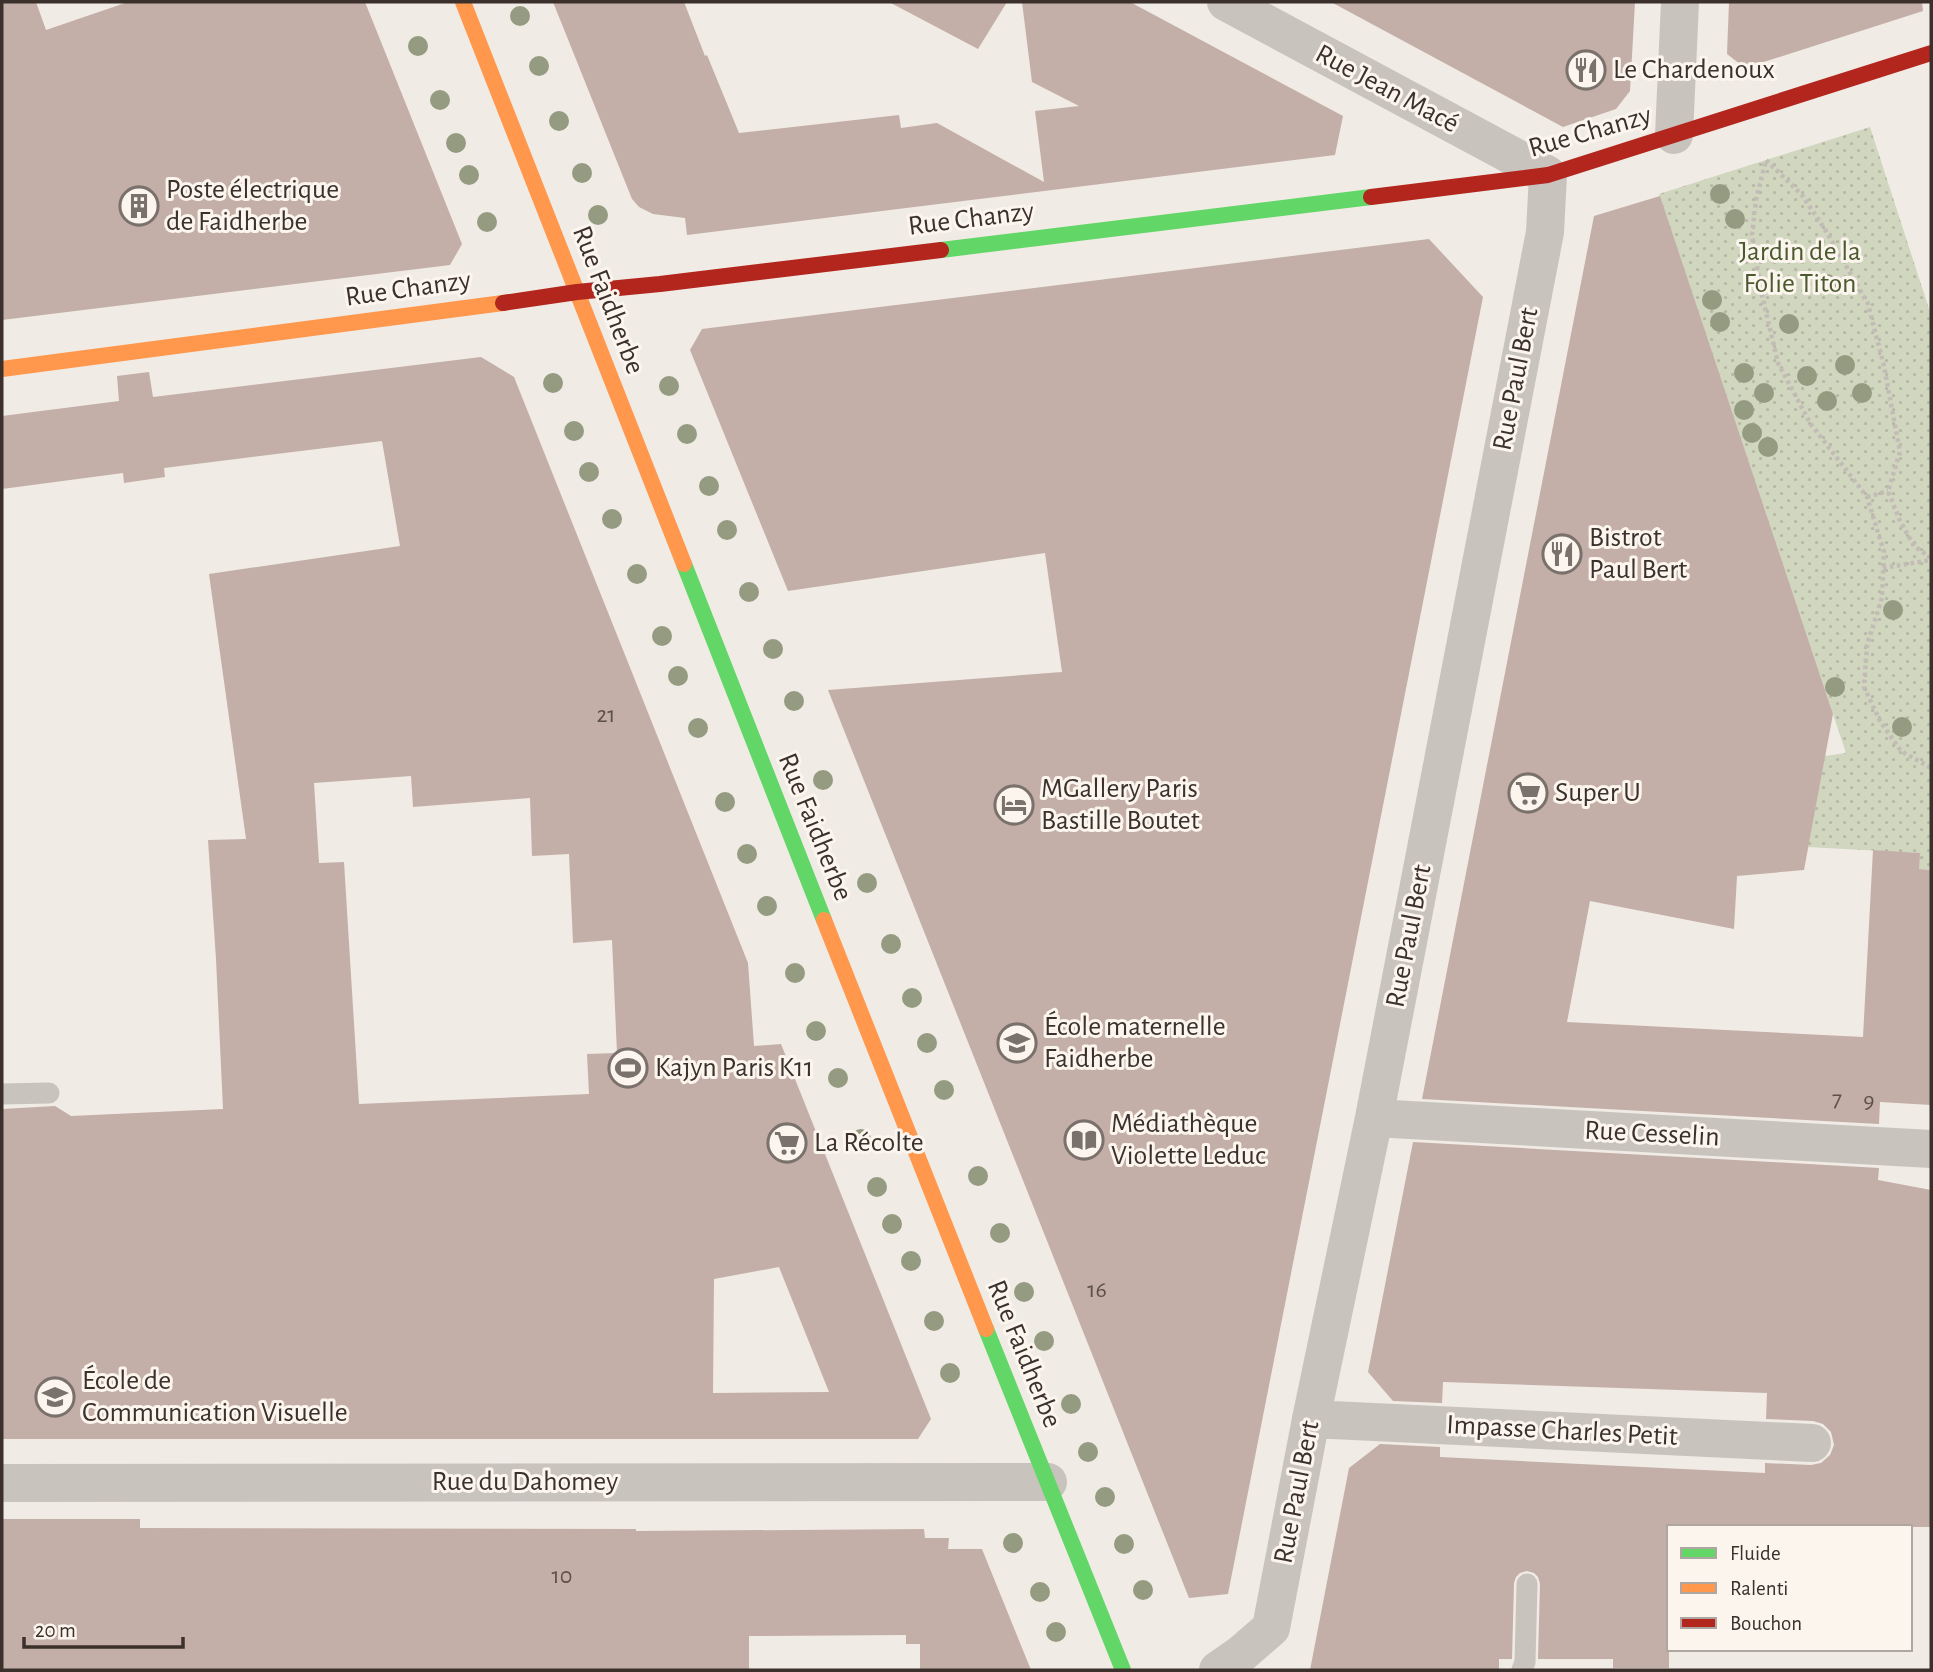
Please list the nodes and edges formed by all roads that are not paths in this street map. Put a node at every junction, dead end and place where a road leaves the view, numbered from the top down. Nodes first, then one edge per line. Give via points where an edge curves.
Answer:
1 (463, 2) edge
2 (1226, 2) edge
3 (1680, 2) edge
4 (1931, 53) edge
5 (1674, 135) junction
6 (1548, 175) junction
7 (577, 292) junction
8 (2, 369) edge
9 (49, 1093) dead end
10 (2, 1094) edge
11 (1374, 1118) junction
12 (1931, 1149) edge
13 (1311, 1419) junction
14 (1812, 1443) dead end
15 (1048, 1482) junction
16 (2, 1483) edge
17 (1527, 1584) dead end
18 (1123, 1670) edge
19 (1218, 1670) edge
20 (1521, 1670) edge

1 - 7 street, Rue Faidherbe
2 - 6 street, Rue Jean Macé
3 - 5 street
4 - 5 street, Rue Chanzy
5 - 6 street, Rue Chanzy
6 - 7 street, Rue Chanzy
6 - 11 street, Rue Paul Bert via 1545,232
7 - 8 street, Rue Chanzy
7 - 15 street, Rue Faidherbe
9 - 10 lane
11 - 12 street, Rue Cesselin
11 - 13 street, Rue Paul Bert
13 - 14 street, Impasse Charles Petit
13 - 19 street, Rue Paul Bert via 1271,1628
15 - 16 street, Rue du Dahomey
15 - 18 street, Rue Faidherbe
17 - 20 lane

